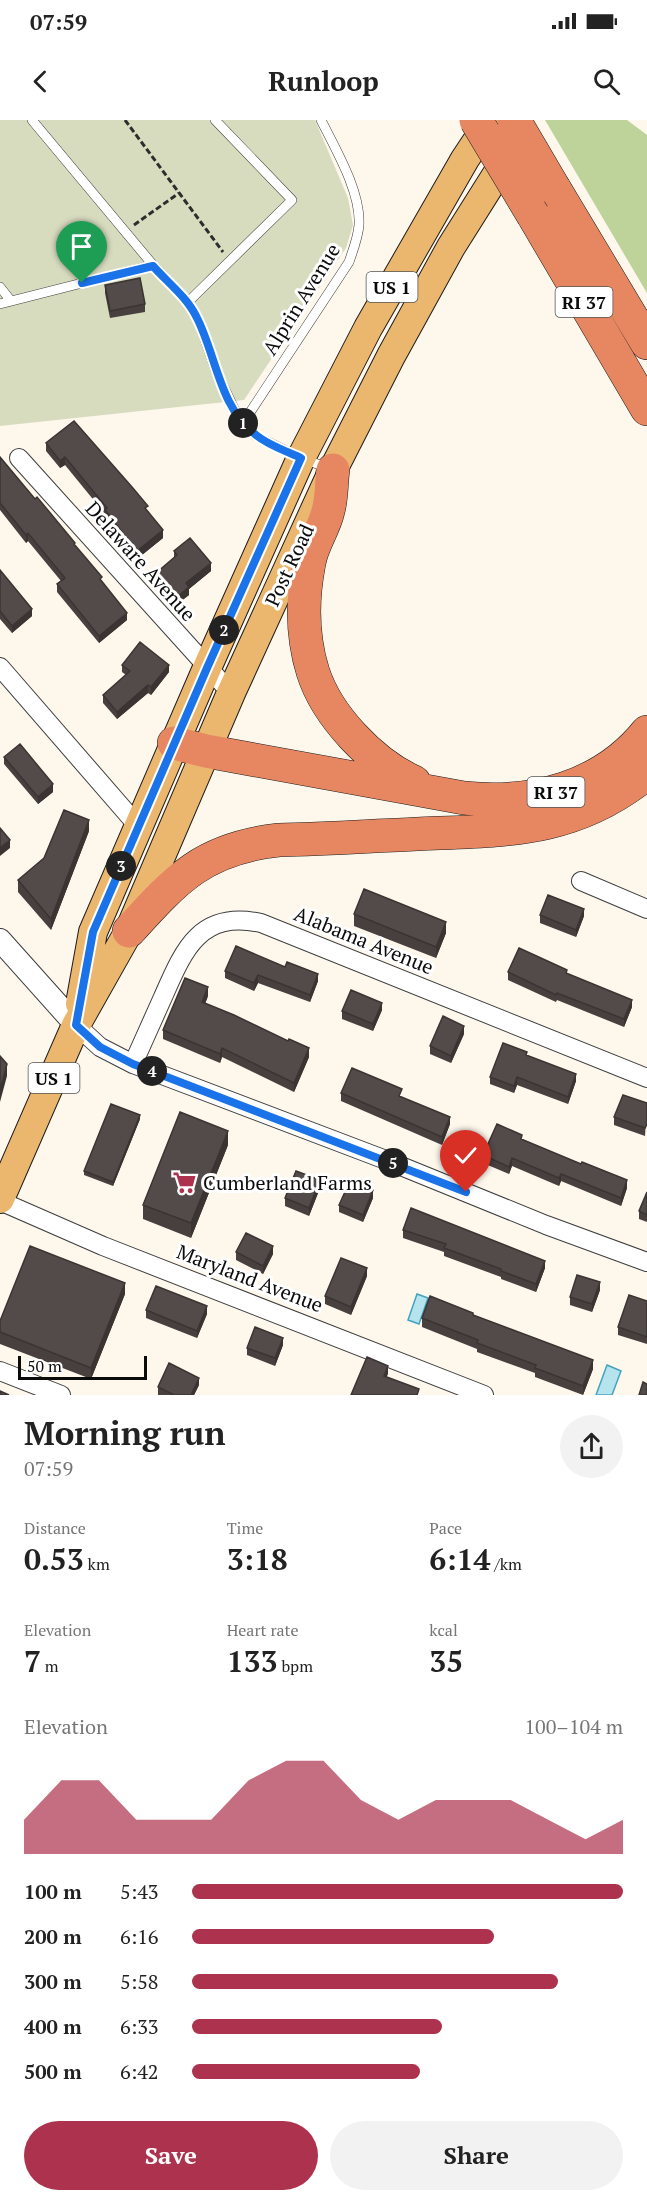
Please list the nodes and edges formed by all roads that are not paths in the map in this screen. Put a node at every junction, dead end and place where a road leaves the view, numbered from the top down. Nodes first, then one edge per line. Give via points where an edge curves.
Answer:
1 (32, 120) edge
2 (215, 120) edge
3 (321, 120) edge
4 (476, 120) edge
5 (491, 120) edge
6 (513, 120) edge
7 (532, 120) edge
8 (153, 266) junction
9 (0, 287) edge
10 (11, 301) junction
11 (188, 302) junction
12 (0, 304) edge
13 (647, 343) edge
14 (647, 409) edge
15 (243, 423) junction
16 (19, 458) dead end
17 (301, 458) junction
18 (333, 470) junction
19 (0, 667) edge
20 (207, 668) junction
21 (231, 693) junction
22 (647, 732) edge
23 (174, 743) junction
24 (206, 751) junction
25 (647, 773) edge
26 (446, 794) junction
27 (138, 826) junction
28 (581, 881) dead end
29 (647, 909) edge
30 (129, 931) junction
31 (0, 940) edge
32 (76, 1025) junction
33 (133, 1064) junction
34 (647, 1078) edge
35 (0, 1200) edge
36 (647, 1262) edge
37 (0, 1371) edge
38 (60, 1395) edge
39 (484, 1395) edge

1 - 8 lane
2 - 11 lane via 292,200
3 - 15 lane, Alprin Avenue via 351,181 359,223 356,242 349,262
4 - 14 highway, RI 37, bridge
5 - 17 main road, Post Road / US 1 via 368,328
6 - 13 highway, bridge
7 - 18 main road, Post Road / US 1 via 451,248
8 - 10 lane
8 - 11 lane
9 - 10 lane
10 - 12 lane
11 - 15 lane via 216,371
15 - 17 lane via 256,436
16 - 20 street, Delaware Avenue
17 - 18 lane
17 - 20 main road, Post Road / US 1
18 - 21 main road, Post Road / US 1
18 - 26 highway via 329,511 309,560 304,597 314,673 345,727 374,756 410,780
19 - 27 street
20 - 21 street, Delaware Avenue
20 - 23 main road, Post Road / US 1
21 - 24 main road, Post Road / US 1
22 - 26 highway, RI 37 via 602,772 554,793 498,801
23 - 24 highway
23 - 27 main road, Post Road / US 1
24 - 26 highway
24 - 30 main road, Post Road / US 1
25 - 30 highway via 588,811 544,824 505,830 248,844 217,855 182,876
27 - 32 main road, Post Road / US 1 via 93,932
28 - 29 street
30 - 32 main road, Post Road / US 1
31 - 32 street
32 - 33 street via 100,1047
32 - 35 main road, Post Road / US 1
33 - 34 street, Alabama Avenue via 192,942 220,923 242,919 261,923
33 - 36 street
35 - 39 street, Maryland Avenue via 104,1246
37 - 38 street

